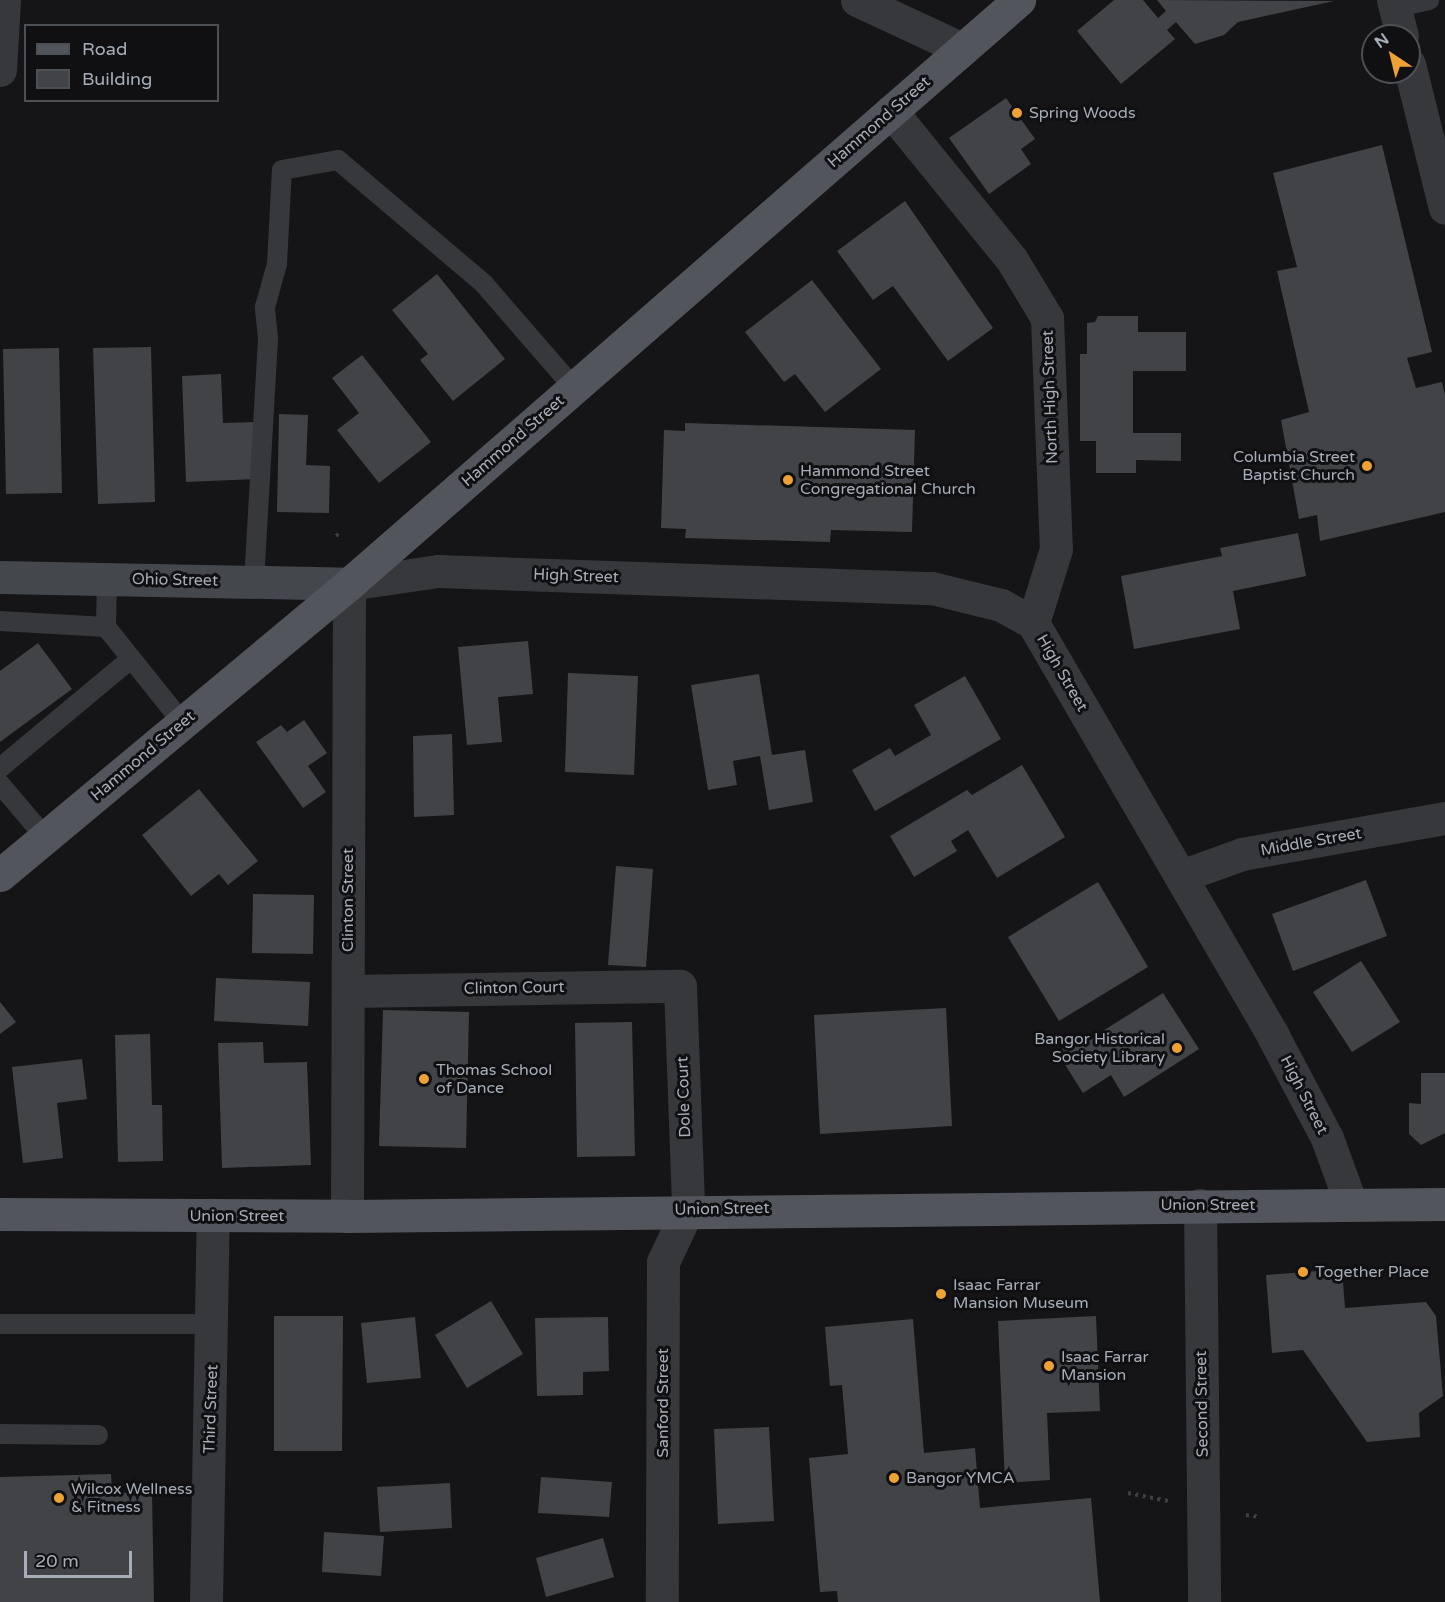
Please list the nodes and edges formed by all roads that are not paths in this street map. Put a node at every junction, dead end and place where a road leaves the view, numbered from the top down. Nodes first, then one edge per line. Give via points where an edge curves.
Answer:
1 (4, 0) edge
2 (857, 0) edge
3 (1019, 0) edge
4 (1430, 0) edge
5 (1397, 15) edge
6 (962, 49) junction
7 (0, 70) edge
8 (1414, 84) edge
9 (891, 111) junction
10 (1445, 207) edge
11 (574, 388) junction
12 (0, 577) edge
13 (107, 579) junction
14 (254, 582) junction
15 (349, 584) junction
16 (0, 621) edge
17 (1033, 623) junction
18 (106, 627) junction
19 (131, 659) junction
20 (183, 723) junction
21 (0, 768) edge
22 (0, 784) edge
23 (1445, 818) edge
24 (45, 837) junction
25 (0, 875) edge
26 (1181, 876) junction
27 (680, 986) joint
28 (348, 991) junction
29 (1351, 1204) junction
30 (1445, 1204) edge
31 (1200, 1205) junction
32 (688, 1209) junction
33 (0, 1214) edge
34 (213, 1215) junction
35 (347, 1216) junction
36 (0, 1324) edge
37 (214, 1324) junction
38 (0, 1434) edge
39 (98, 1435) dead end
40 (206, 1602) edge
41 (662, 1602) edge
42 (1204, 1602) edge

1 - 7 street
2 - 6 street
3 - 6 main road, Hammond Street
4 - 5 lane
6 - 9 main road, Hammond Street
8 - 10 street
9 - 11 main road, Hammond Street
9 - 17 street, North High Street via 1012,260 1047,318 1056,549
11 - 14 lane via 484,284 338,160 282,170 278,264 265,307 268,338
11 - 15 main road, Hammond Street
12 - 13 street, Ohio Street
13 - 14 street, Ohio Street
13 - 18 lane
14 - 15 street, Ohio Street
15 - 17 street, High Street via 438,571 932,588 1001,605
15 - 20 main road, Hammond Street
15 - 28 street, Clinton Street
16 - 18 lane
17 - 26 street, High Street
18 - 19 lane
19 - 20 lane
19 - 21 lane
20 - 24 main road, Hammond Street
22 - 24 lane
23 - 26 street, Middle Street via 1242,854
24 - 25 main road, Hammond Street
26 - 29 street, High Street via 1294,1075 1337,1161
27 - 28 street, Clinton Court
27 - 32 street, Dole Court
28 - 35 street, Clinton Street
29 - 30 main road, Union Street
29 - 31 main road, Union Street
31 - 32 main road, Union Street
31 - 42 street, Second Street
32 - 35 main road, Union Street
32 - 41 street, Sanford Street via 663,1262
33 - 34 main road, Union Street
34 - 35 main road, Union Street
34 - 37 street, Third Street
36 - 37 lane
37 - 40 street, Third Street
38 - 39 lane

